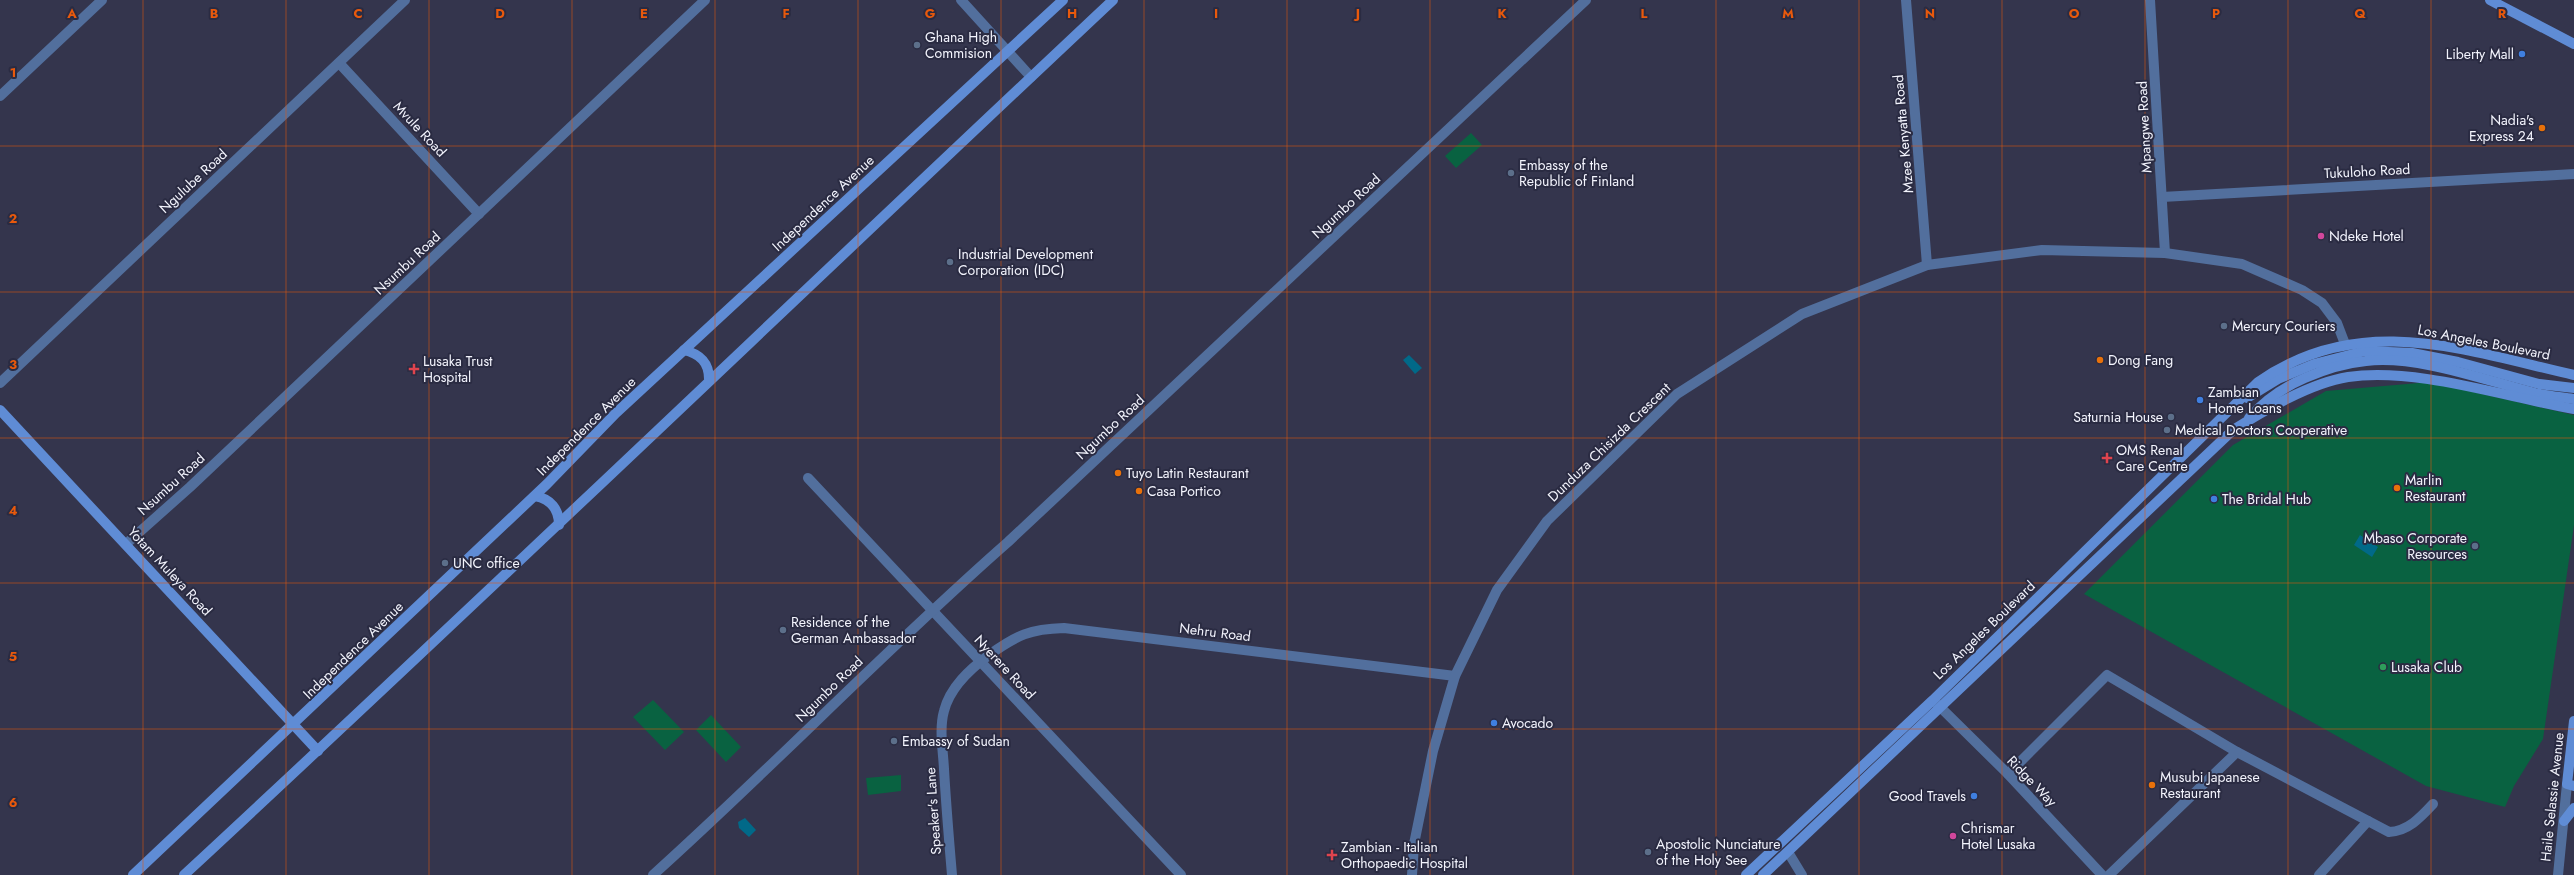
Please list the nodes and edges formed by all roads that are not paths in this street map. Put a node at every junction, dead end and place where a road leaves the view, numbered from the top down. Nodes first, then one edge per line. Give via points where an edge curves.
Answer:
1 (102, 0) edge
2 (405, 0) edge
3 (705, 0) edge
4 (961, 0) edge
5 (1063, 0) edge
6 (1113, 0) edge
7 (1586, 0) edge
8 (1906, 0) edge
9 (2150, 0) edge
10 (2490, 0) edge
11 (2574, 44) edge
12 (1008, 51) junction
13 (340, 64) junction
14 (1031, 77) junction
15 (0, 96) edge
16 (2574, 174) edge
17 (2162, 197) junction
18 (479, 214) junction
19 (2165, 253) junction
20 (1927, 265) junction
21 (697, 338) junction
22 (2345, 344) junction
23 (684, 350) junction
24 (722, 367) junction
25 (2574, 375) edge
26 (709, 379) junction
27 (0, 383) edge
28 (2574, 388) edge
29 (2574, 399) edge
30 (2238, 403) junction
31 (0, 410) edge
32 (2574, 410) edge
33 (2246, 421) junction
34 (808, 478) dead end
35 (548, 484) junction
36 (535, 496) junction
37 (572, 513) junction
38 (559, 525) junction
39 (126, 544) junction
40 (931, 609) junction
41 (980, 662) junction
42 (1456, 676) junction
43 (1933, 700) junction
44 (1941, 707) junction
45 (2574, 721) edge
46 (295, 724) junction
47 (318, 750) junction
48 (2571, 750) junction
49 (2237, 752) junction
50 (2574, 760) edge
51 (2008, 774) junction
52 (2570, 785) edge
53 (2433, 804) dead end
54 (2574, 808) edge
55 (2368, 821) junction
56 (2564, 821) junction
57 (1788, 852) junction
58 (133, 875) edge
59 (184, 875) edge
60 (654, 875) edge
61 (952, 875) edge
62 (1181, 875) edge
63 (1412, 875) edge
64 (1746, 875) edge
65 (1763, 875) edge
66 (1802, 875) edge
67 (2102, 875) edge
68 (2109, 875) edge
69 (2320, 875) edge
70 (2558, 875) edge

1 - 15 street
2 - 13 street, Ngulube Road
3 - 18 street, Nsumbu Road
4 - 12 street
5 - 12 main road, Independence Avenue
6 - 14 main road
7 - 40 street, Ngumbo Road via 1008,542
8 - 20 street, Mzee Kenyatta Road
9 - 17 street, Mpangwe Road
10 - 11 main road
12 - 14 street
12 - 21 main road, Independence Avenue
13 - 18 street, Mvule Road
13 - 27 street, Ngulube Road
14 - 24 main road
16 - 17 street, Tukuloho Road
17 - 19 street, Mpangwe Road
18 - 39 street, Nsumbu Road via 190,487
19 - 20 street, Dunduza Chisizda Crescent via 2042,250
19 - 22 street, Dunduza Chisizda Crescent via 2242,264 2302,290 2322,303 2337,323
20 - 42 street, Dunduza Chisizda Crescent via 1802,314 1677,394 1547,521 1497,590
21 - 23 main road, Independence Avenue
21 - 24 main road via 703,358 708,363
22 - 25 main road, Los Angeles Boulevard via 2394,341 2436,344
22 - 30 main road, Los Angeles Boulevard via 2303,356 2282,366 2258,382
23 - 26 main road via 703,359 709,372
23 - 35 main road, Independence Avenue via 616,413
24 - 26 main road
26 - 37 main road
28 - 30 main road, Los Angeles Boulevard via 2539,384 2458,362 2412,353 2365,351 2314,364 2278,379
29 - 33 main road, Los Angeles Boulevard via 2537,393 2457,371 2412,362 2366,360 2317,373 2283,388 2261,404
30 - 43 main road, Los Angeles Boulevard
31 - 39 main road, Yotam Muleya Road
32 - 33 main road, Los Angeles Boulevard via 2423,378 2384,374 2347,377 2310,388
33 - 44 main road, Los Angeles Boulevard via 2233,430
34 - 40 street, Nyerere Road
35 - 36 main road, Independence Avenue
35 - 37 main road via 553,504 565,512
36 - 38 main road via 554,505
36 - 46 main road, Independence Avenue
37 - 38 main road
38 - 47 main road
39 - 46 main road, Yotam Muleya Road
40 - 41 street, Nyerere Road
40 - 60 street, Ngumbo Road via 783,754
41 - 42 street, Nehru Road via 1022,634 1040,629 1064,628
41 - 61 street, Speaker's Lane via 961,679 950,695 942,725
41 - 62 street, Nyerere Road
42 - 63 street, Dunduza Chisizda Crescent via 1422,797
43 - 44 street, Ridge Way
43 - 64 main road, Los Angeles Boulevard
44 - 51 street, Ridge Way
44 - 57 main road, Los Angeles Boulevard
45 - 48 main road, Haile Selassie Avenue
46 - 47 main road, Yotam Muleya Road
46 - 58 main road, Independence Avenue
47 - 59 main road
48 - 50 main road
48 - 52 main road, Haile Selassie Avenue
49 - 51 street via 2106,675
49 - 55 street
49 - 68 street
51 - 67 street, Ridge Way
52 - 56 street, Haile Selassie Avenue
53 - 55 street via 2401,832 2388,832
54 - 56 main road
55 - 69 street
56 - 70 street, Haile Selassie Avenue
57 - 65 main road, Los Angeles Boulevard
57 - 66 street

